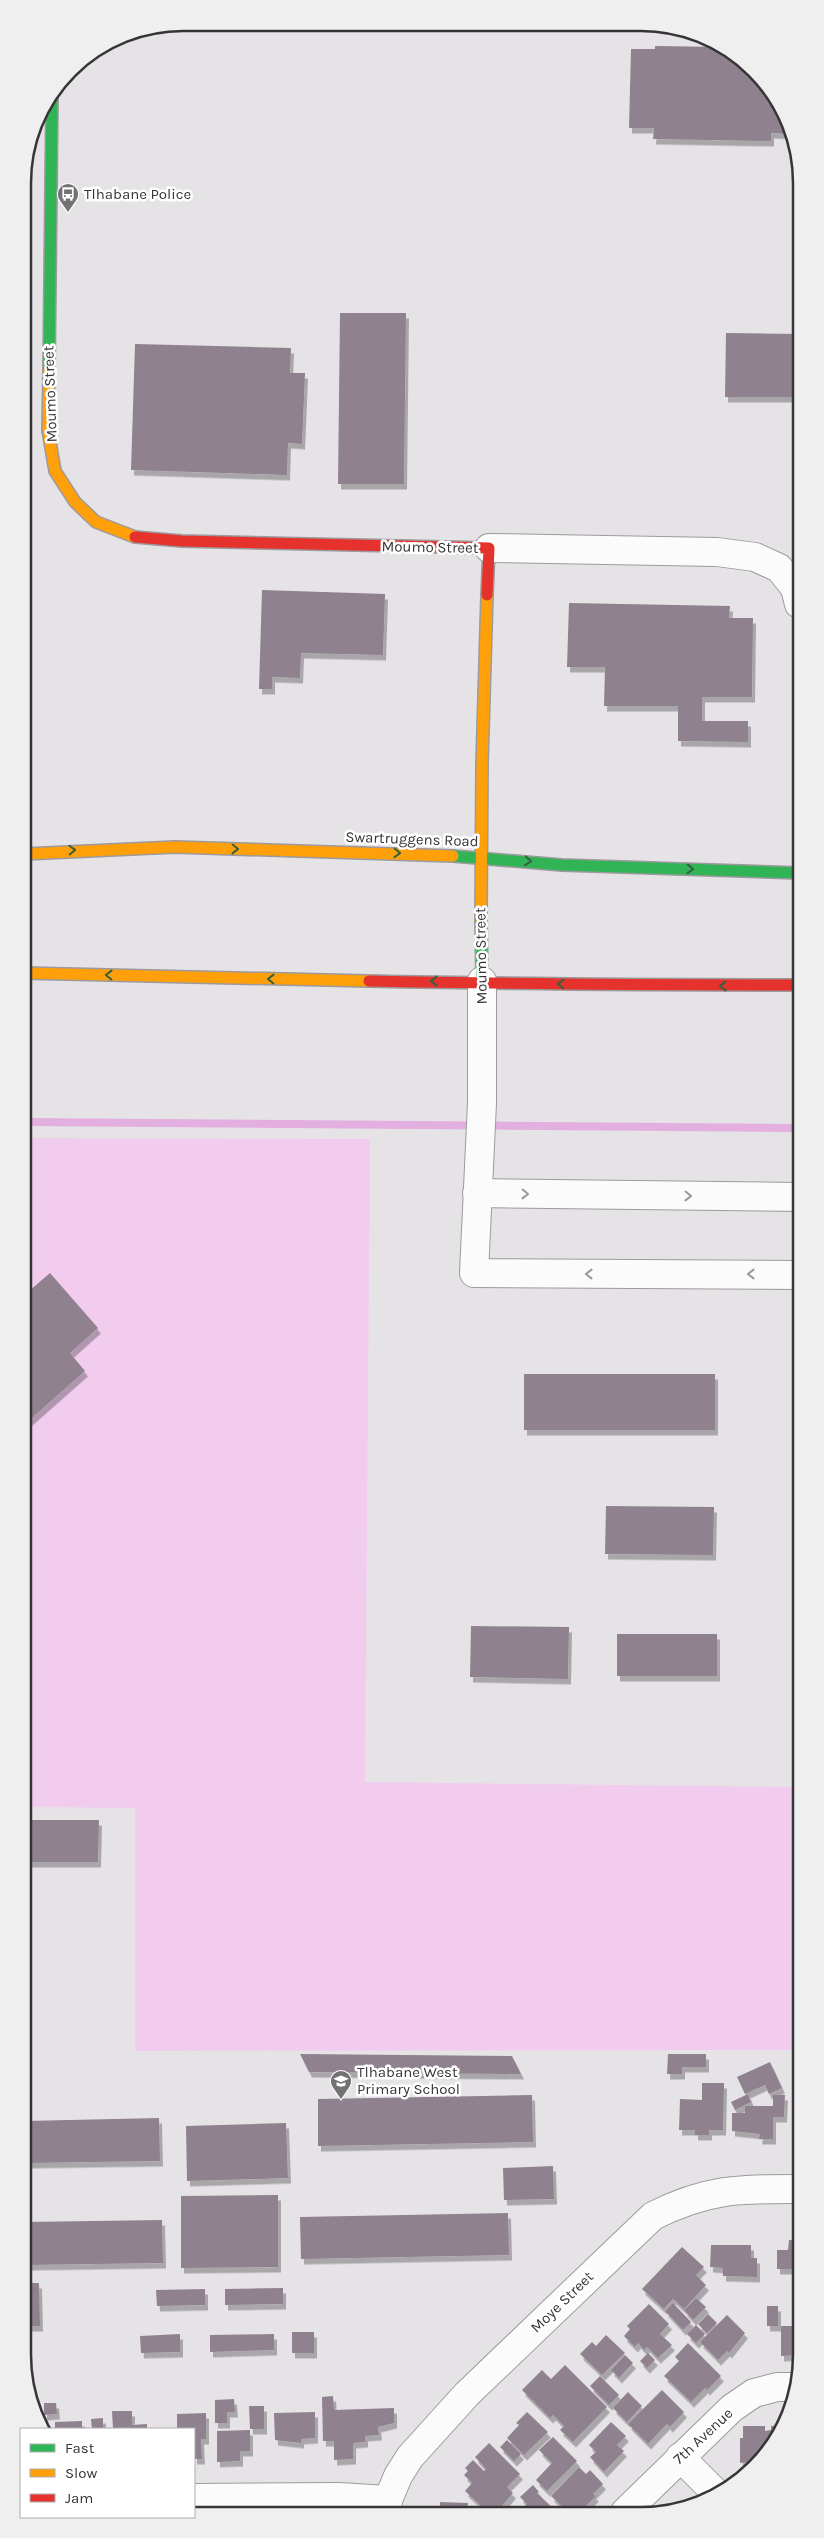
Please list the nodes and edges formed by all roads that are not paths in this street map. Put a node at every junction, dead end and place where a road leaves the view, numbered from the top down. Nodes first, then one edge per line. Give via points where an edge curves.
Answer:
1 (52, 107) edge
2 (488, 548) junction
3 (793, 585) edge
4 (32, 854) edge
5 (479, 857) junction
6 (793, 873) edge
7 (32, 973) edge
8 (482, 981) junction
9 (793, 985) edge
10 (477, 1193) junction
11 (793, 1197) edge
12 (792, 1275) edge
13 (792, 2189) edge
14 (789, 2387) edge
15 (680, 2457) junction
16 (712, 2489) edge
17 (195, 2498) edge
18 (388, 2506) edge
19 (629, 2507) edge

1 - 2 main road, Moumo Street via 48,430 55,471 74,502 96,522 133,537
2 - 3 street, Moumo Street via 717,552 755,557 779,568
2 - 5 main road, Moumo Street
4 -> 5 main road, Swartruggens Road via 175,848
5 -> 6 main road, Swartruggens Road via 562,864
5 - 8 main road, Moumo Street
8 -> 7 main road
9 -> 8 main road
8 - 10 street, Moumo Street via 482,1103
10 -> 11 street
12 -> 10 street, Moumo Street via 474,1273
13 - 18 street, Moye Street via 709,2193 680,2202 653,2216 468,2394 410,2457 398,2476
14 - 15 street, 7th Avenue via 754,2393 732,2408
15 - 16 street
15 - 19 street, 7th Avenue
17 - 18 street via 339,2497

